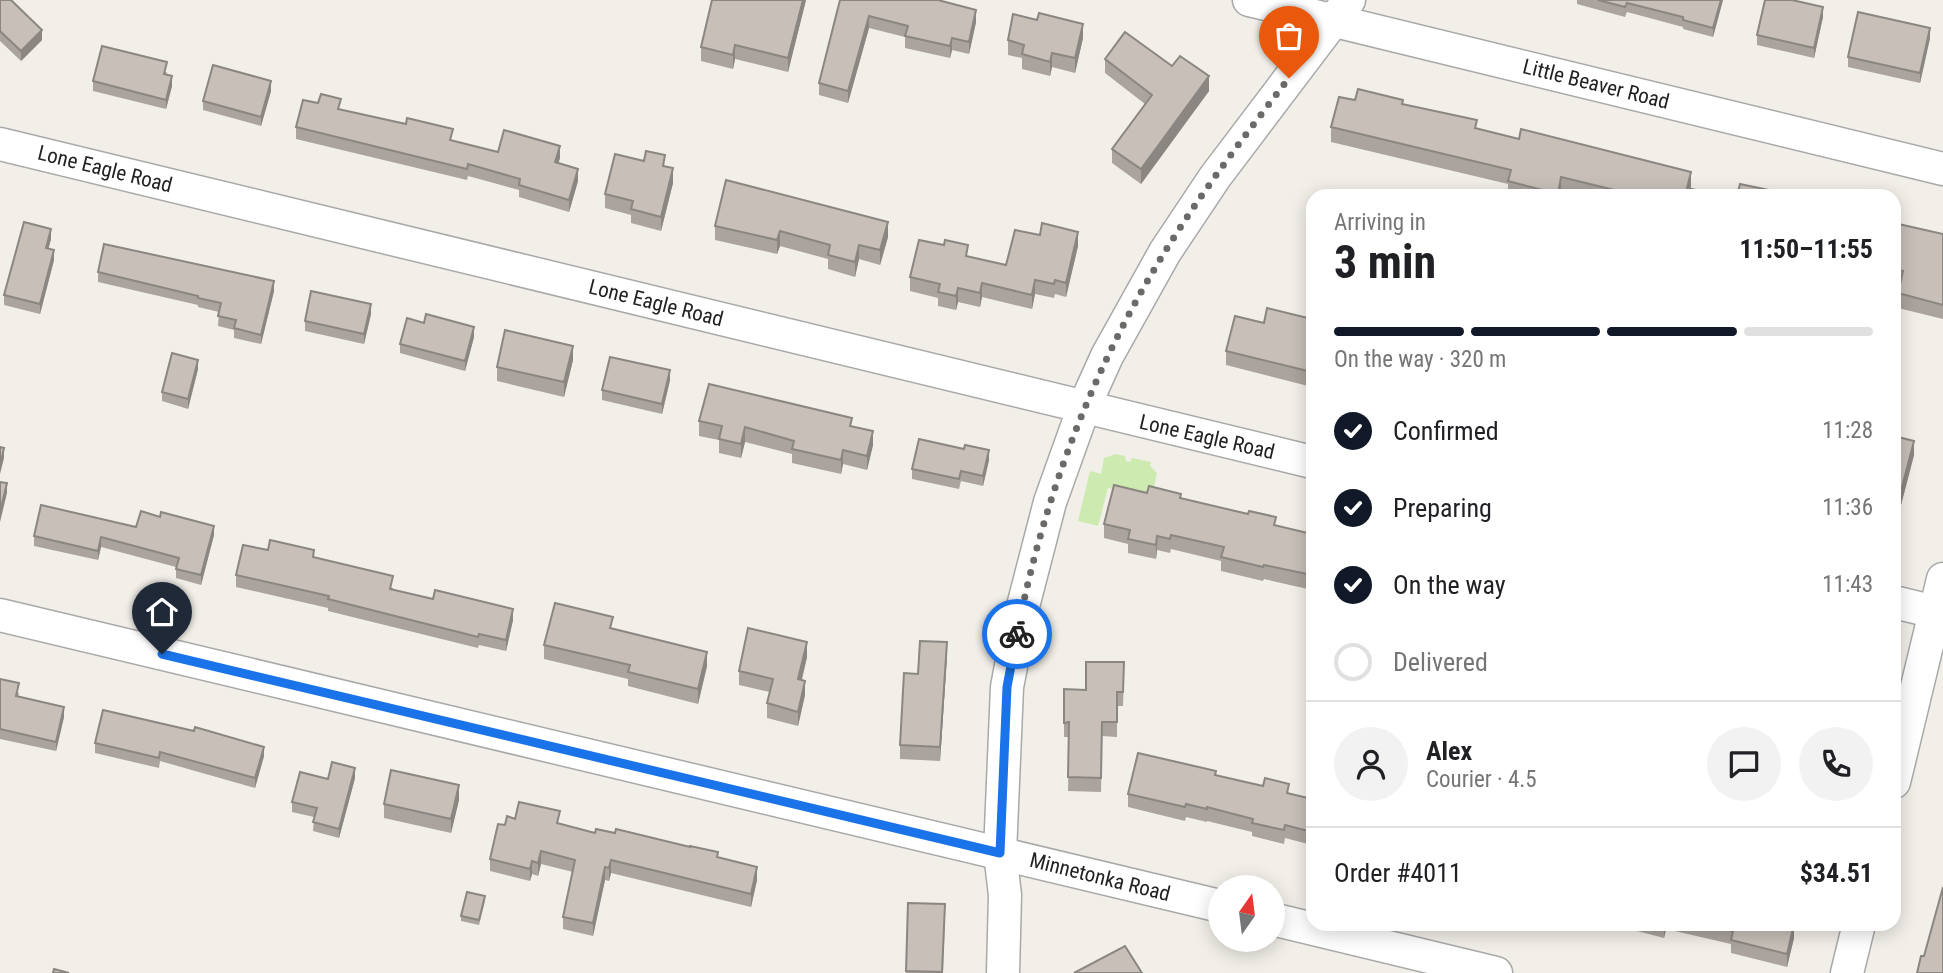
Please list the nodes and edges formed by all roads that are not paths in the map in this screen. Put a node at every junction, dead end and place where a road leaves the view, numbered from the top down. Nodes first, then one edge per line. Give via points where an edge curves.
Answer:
1 (1249, 0) edge
2 (1341, 10) edge
3 (0, 144) edge
4 (1943, 169) edge
5 (1084, 407) junction
6 (1306, 461) edge
7 (1943, 579) edge
8 (1901, 604) edge
9 (1939, 613) edge
10 (0, 615) edge
11 (1901, 756) edge
12 (1000, 853) junction
13 (1208, 903) edge
14 (1285, 922) edge
15 (1306, 927) edge
16 (1322, 931) edge
17 (1857, 931) edge
18 (1003, 973) edge
19 (1496, 973) edge
20 (1847, 973) edge

1 - 2 street, Little Beaver Road
2 - 4 street, Little Beaver Road
2 - 5 street via 1215,177 1165,252
3 - 5 street, Lone Eagle Road
5 - 6 street, Lone Eagle Road
5 - 12 street via 1050,502 1007,687
7 - 9 street
8 - 9 street
9 - 11 street
10 - 12 street, Minnetonka Road
12 - 13 street, Minnetonka Road
12 - 18 street via 1005,895
14 - 15 street
16 - 19 street
17 - 20 street

